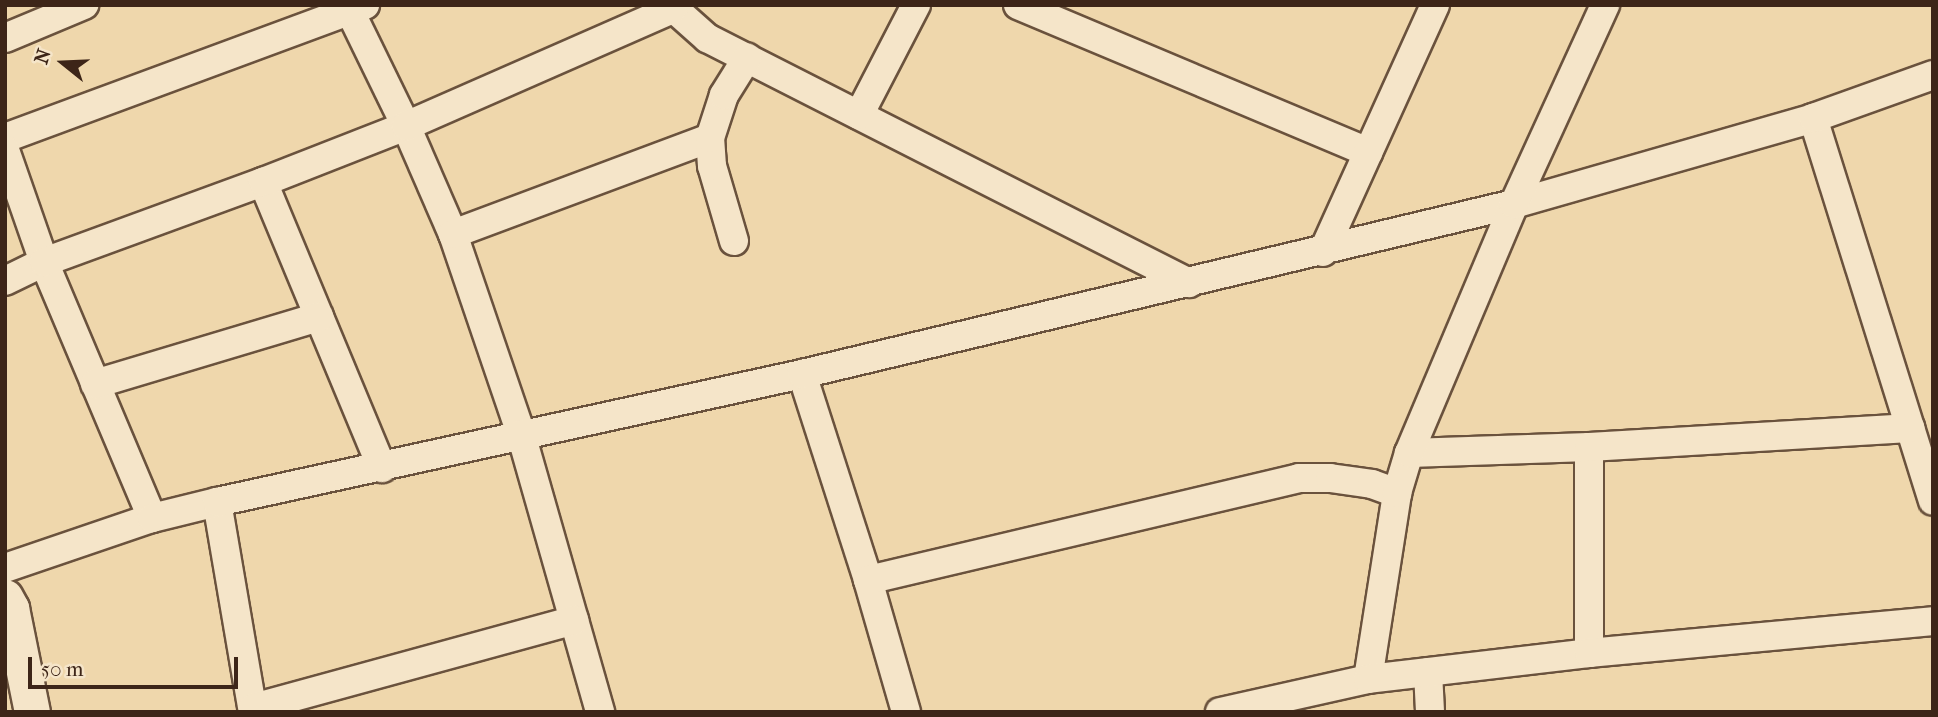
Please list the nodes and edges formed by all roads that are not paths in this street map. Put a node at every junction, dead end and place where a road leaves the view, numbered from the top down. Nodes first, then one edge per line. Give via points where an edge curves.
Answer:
1 (84, 5) edge
2 (916, 5) edge
3 (1018, 5) edge
4 (1435, 5) edge
5 (1605, 5) edge
6 (671, 7) edge
7 (354, 8) edge
8 (5, 37) edge
9 (747, 58) junction
10 (1933, 75) edge
11 (859, 115) junction
12 (1813, 118) junction
13 (406, 126) junction
14 (5, 138) edge
15 (710, 138) junction
16 (5, 150) edge
17 (1368, 152) junction
18 (263, 182) junction
19 (1514, 204) junction
20 (453, 234) junction
21 (734, 241) dead end
22 (1323, 251) junction
23 (44, 262) junction
24 (5, 281) edge
25 (1189, 283) junction
26 (319, 317) junction
27 (802, 374) junction
28 (95, 384) junction
29 (1910, 428) junction
30 (521, 434) junction
31 (1589, 447) junction
32 (1409, 453) junction
33 (382, 468) junction
34 (1397, 493) junction
35 (1933, 501) edge
36 (217, 502) junction
37 (152, 518) junction
38 (5, 568) edge
39 (868, 580) junction
40 (5, 597) edge
41 (575, 620) junction
42 (1933, 621) edge
43 (1589, 653) junction
44 (1428, 672) junction
45 (1368, 679) junction
46 (253, 710) edge
47 (32, 712) edge
48 (600, 712) edge
49 (906, 712) edge
50 (1220, 712) edge
51 (1430, 712) edge

1 - 8 street
2 - 11 street
3 - 17 street
4 - 17 street
5 - 19 street
6 - 9 street via 707,38
6 - 13 street
7 - 13 street
7 - 14 street
9 - 11 street
9 - 15 street via 724,95
10 - 12 street
11 - 25 street
12 - 19 street
12 - 29 street
13 - 18 street
13 - 20 street
15 - 20 street
15 - 21 street via 712,166
16 - 23 street
17 - 22 street
18 - 23 street
18 - 26 street
19 - 22 street
19 - 32 street
20 - 30 street
22 - 25 street
23 - 24 street
23 - 28 street
25 - 27 street
26 - 28 street
26 - 33 street
27 - 30 street
27 - 39 street
28 - 37 street
29 - 31 street
29 - 35 street
30 - 33 street
30 - 41 street
31 - 32 street
31 - 43 street
32 - 34 street
33 - 36 street
34 - 39 street via 1372,484 1299,478
34 - 45 street
36 - 37 street
36 - 46 street
37 - 38 street
39 - 49 street
40 - 47 street
41 - 46 street
41 - 48 street
42 - 43 street
43 - 44 street
44 - 45 street
44 - 51 street
45 - 50 street

